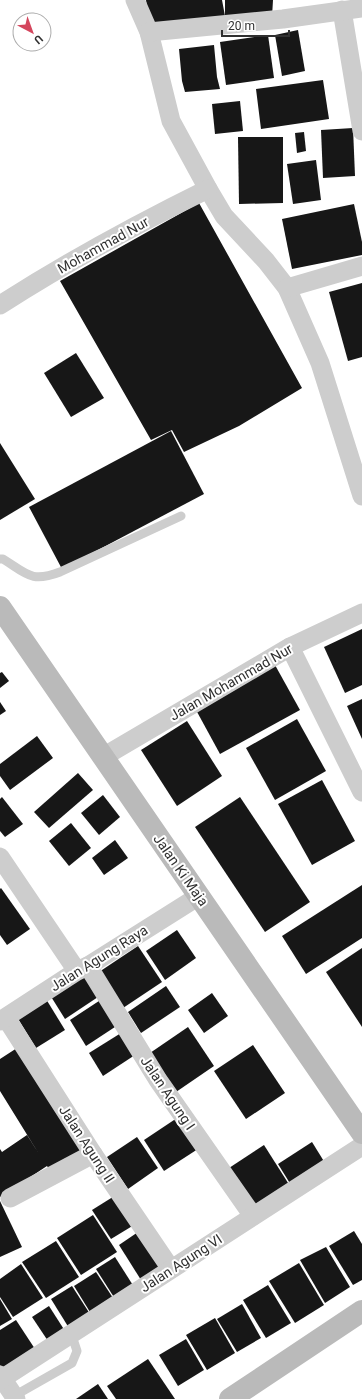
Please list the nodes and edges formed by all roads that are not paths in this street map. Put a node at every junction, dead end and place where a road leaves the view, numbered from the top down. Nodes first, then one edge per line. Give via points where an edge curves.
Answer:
1 (134, 0) edge
2 (362, 8) edge
3 (342, 10) junction
4 (149, 32) junction
5 (362, 131) edge
6 (208, 190) junction
7 (362, 266) edge
8 (287, 288) junction
9 (0, 305) edge
10 (362, 496) edge
11 (181, 516) dead end
12 (0, 559) edge
13 (0, 607) edge
14 (362, 613) edge
15 (290, 647) junction
16 (103, 757) junction
17 (362, 792) edge
18 (0, 857) edge
19 (5, 876) edge
20 (199, 896) junction
21 (82, 969) junction
22 (3, 1020) edge
23 (362, 1133) edge
24 (362, 1146) edge
25 (93, 1154) junction
26 (10, 1198) dead end
27 (253, 1216) junction
28 (171, 1269) junction
29 (362, 1311) edge
30 (71, 1333) junction
31 (1, 1378) edge
32 (15, 1397) edge
33 (230, 1399) edge

1 - 4 street
2 - 3 street
3 - 4 street via 283,20
3 - 5 street
4 - 6 street via 171,121
6 - 8 street via 224,216
6 - 9 street, Mohammad Nur via 124,232
7 - 8 street
8 - 10 street via 320,363
11 - 12 lane via 42,578 33,578
13 - 16 main road, Jalan Ki Maja
14 - 15 street, Jalan Mohammad Nur
15 - 16 street, Jalan Mohammad Nur
15 - 17 street
16 - 20 main road, Jalan Ki Maja
18 - 19 street, Jalan Agung I
19 - 21 street, Jalan Agung I
20 - 21 street, Jalan Agung Raya
20 - 23 main road, Jalan Ki Maja
21 - 22 street, Jalan Agung Raya
21 - 27 street, Jalan Agung I
22 - 25 street, Jalan Agung II
24 - 27 street, Jalan Agung VI
25 - 26 street
25 - 28 street, Jalan Agung II
27 - 28 street, Jalan Agung VI
28 - 30 street, Jalan Agung VI
29 - 33 main road
30 - 31 street, Jalan Agung VI
30 - 32 lane via 77,1351 72,1363
31 - 32 street

